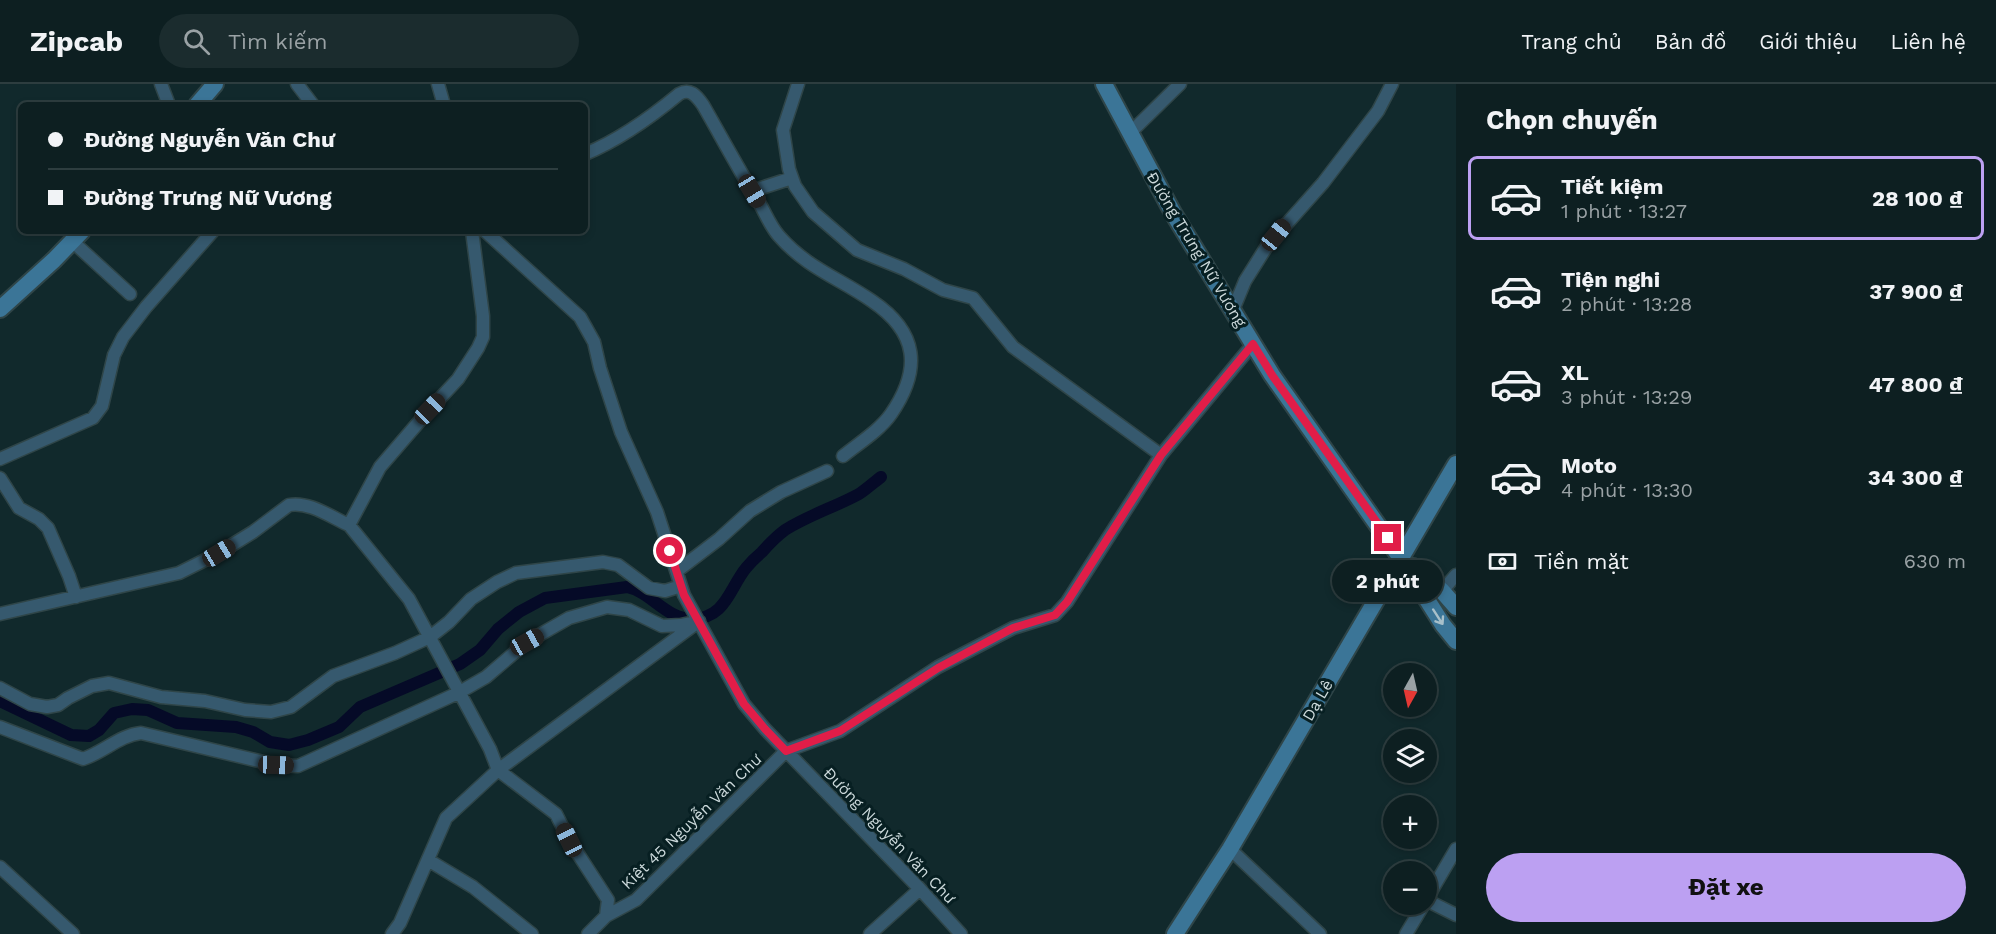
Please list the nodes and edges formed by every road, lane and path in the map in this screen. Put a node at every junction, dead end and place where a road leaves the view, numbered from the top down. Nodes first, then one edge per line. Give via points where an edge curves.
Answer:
1 (161, 84) edge
2 (215, 84) edge
3 (297, 84) edge
4 (438, 84) edge
5 (798, 84) edge
6 (1104, 84) edge
7 (1180, 84) edge
8 (1392, 84) edge
9 (168, 102) edge
10 (200, 102) edge
11 (311, 102) edge
12 (443, 102) edge
13 (1131, 133) junction
14 (588, 153) edge
15 (788, 180) junction
16 (756, 190) junction
17 (210, 234) edge
18 (472, 234) edge
19 (488, 234) edge
20 (77, 236) edge
21 (130, 294) dead end
22 (0, 309) edge
23 (1233, 310) junction
24 (1253, 344) junction
25 (1161, 455) junction
26 (843, 456) dead end
27 (0, 459) edge
28 (1456, 464) edge
29 (827, 471) dead end
30 (0, 478) edge
31 (349, 525) junction
32 (1400, 557) junction
33 (677, 571) junction
34 (1456, 575) edge
35 (683, 591) junction
36 (1442, 591) junction
37 (76, 597) junction
38 (1456, 607) edge
39 (0, 614) edge
40 (696, 616) junction
41 (430, 637) junction
42 (1456, 640) edge
43 (0, 688) edge
44 (458, 692) junction
45 (0, 726) edge
46 (786, 751) junction
47 (498, 770) junction
48 (1230, 849) junction
49 (1456, 849) edge
50 (428, 860) junction
51 (0, 867) edge
52 (1437, 881) edge
53 (920, 889) junction
54 (1437, 906) edge
55 (1417, 915) edge
56 (1456, 915) edge
57 (606, 916) junction
58 (73, 934) edge
59 (392, 934) edge
60 (532, 934) edge
61 (588, 934) edge
62 (870, 934) edge
63 (961, 934) edge
64 (1175, 934) edge
65 (1320, 934) edge
66 (1406, 934) edge

1 - 9 street
2 - 10 street
3 - 11 street
4 - 12 street
5 - 15 street via 783,130
6 - 13 street, Đường Trưng Nữ Vương
7 - 13 street
8 - 23 street via 1372,118 1323,183 1267,246 1245,281
13 - 23 street, Đường Trưng Nữ Vương via 1173,213
14 - 16 street via 636,127 679,94 691,92
15 - 16 street
15 - 25 street via 813,212 850,245 943,290 973,298 1013,347
16 - 26 street via 778,235 810,265 885,309 910,347 911,370 891,415
17 - 27 street via 123,337 114,355 102,406 93,418
18 - 31 street via 483,337 459,379 380,466
19 - 33 street via 580,318 594,342 621,432 657,512
20 - 21 street
20 - 22 street
23 - 24 street, Đường Trưng Nữ Vương
24 - 25 street
24 - 32 street, Đường Trưng Nữ Vương
25 - 46 street via 1055,615 1013,628 938,668 840,731
28 - 32 street, Dạ Lê
29 - 33 street via 758,506
30 - 37 street via 19,508 48,528
31 - 37 street via 295,503 219,553 179,573
31 - 41 street via 409,599
32 - 36 street
32 -> 42 street
32 - 48 street, Dạ Lê
33 - 35 street
34 - 36 street
35 - 40 street, Đường Nguyễn Văn Chư
35 - 41 street via 649,588 626,569 610,562 526,570 478,594
36 - 38 street
37 - 39 street
40 - 44 street via 681,625 662,626 629,610 607,607 569,618 527,642 486,676
40 - 46 street, Đường Nguyễn Văn Chư via 744,704
40 - 47 street
41 - 43 street via 333,676 291,707 271,712 161,697 109,683 92,686 47,707 30,704
41 - 44 street
44 - 45 street via 298,766 276,765 141,733 129,734 83,759
44 - 47 street
46 - 53 street, Đường Nguyễn Văn Chư
46 - 57 street, Kiệt 45 Nguyễn Văn Chư via 636,900
47 - 50 street via 446,819
47 - 57 street via 556,814 608,900
48 - 64 street, Dạ Lê
48 - 65 street
49 - 52 street
50 - 59 street
50 - 60 street via 467,883
51 - 58 street
53 - 62 street
53 - 63 street, Đường Nguyễn Văn Chư
54 - 56 street
55 - 66 street
57 - 61 street, Kiệt 45 Nguyễn Văn Chư

